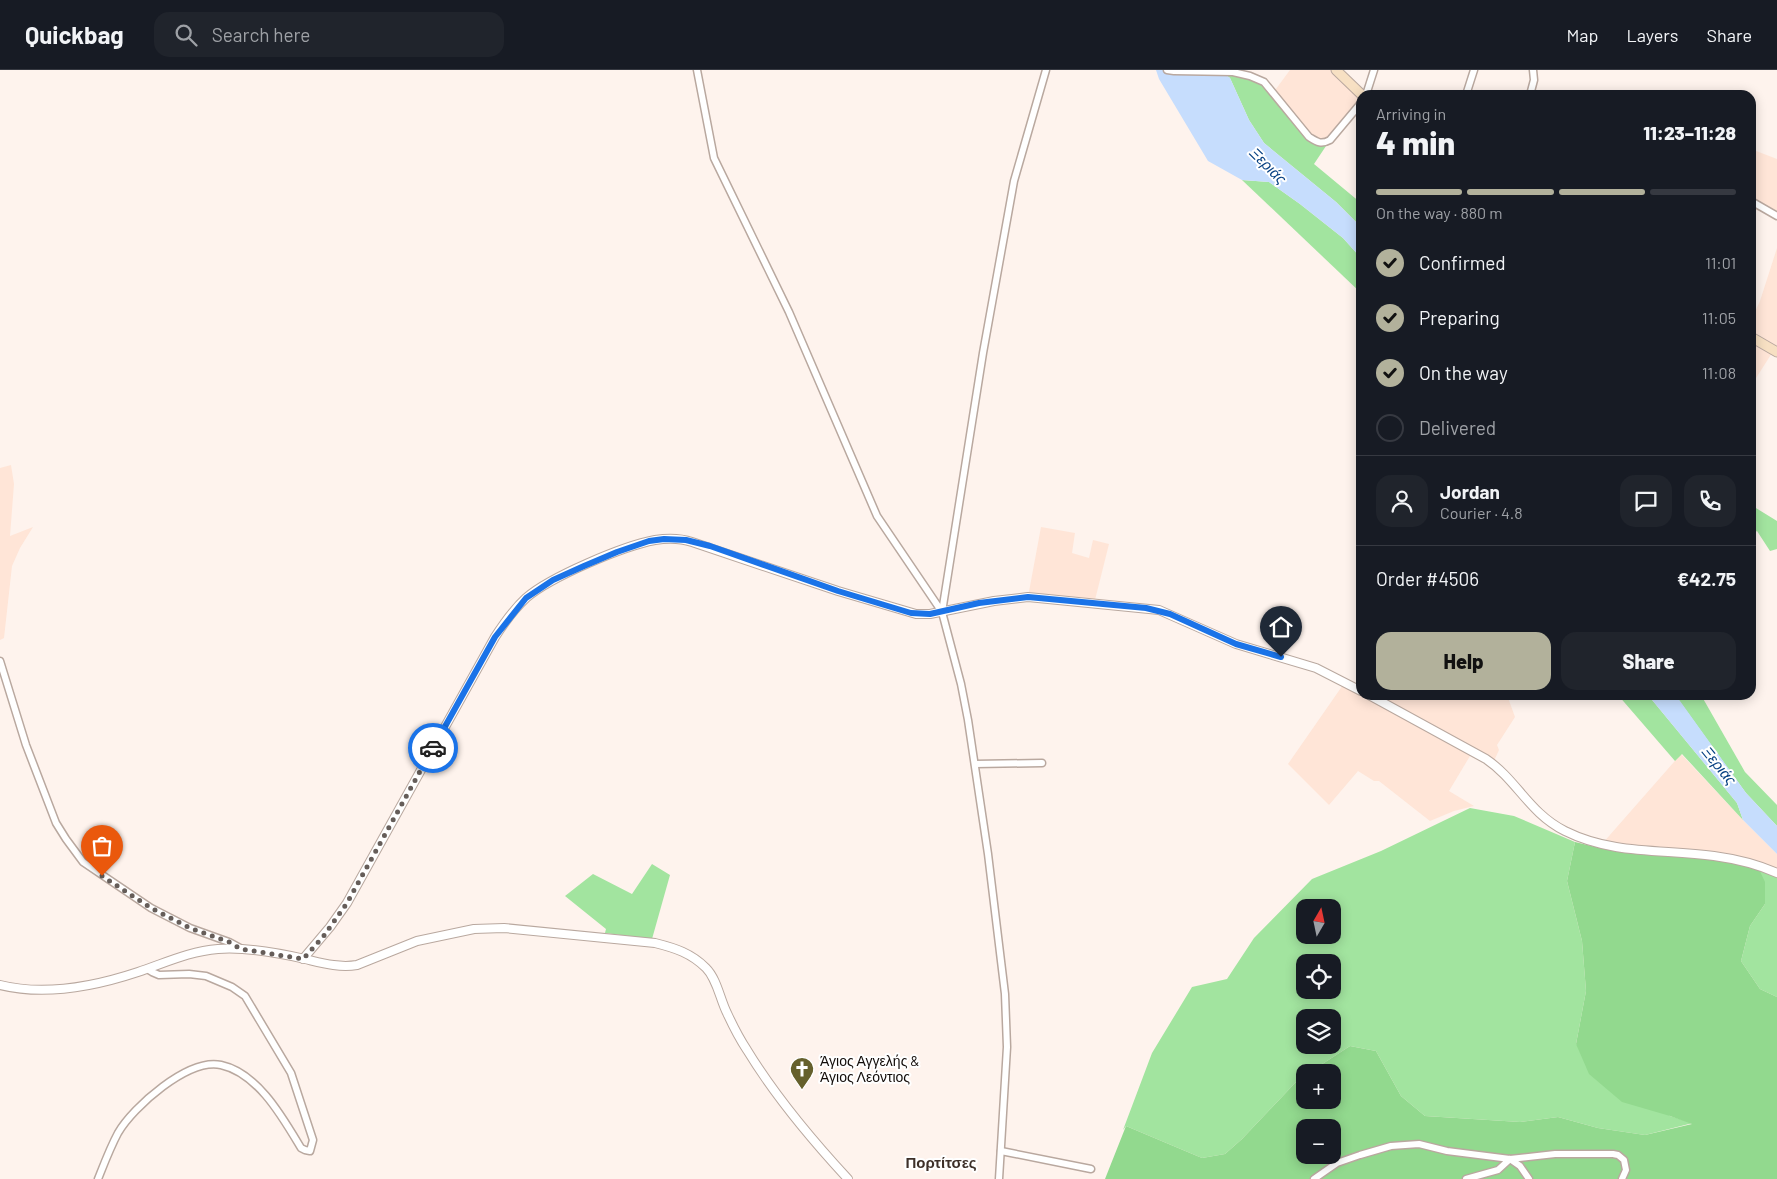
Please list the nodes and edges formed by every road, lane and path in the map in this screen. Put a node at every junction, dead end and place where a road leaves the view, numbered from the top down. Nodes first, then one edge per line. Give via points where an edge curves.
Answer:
1 (697, 70) edge
2 (1046, 70) edge
3 (1167, 70) edge
4 (1336, 70) edge
5 (1374, 70) edge
6 (1474, 70) edge
7 (1533, 70) edge
8 (1358, 90) edge
9 (1366, 90) edge
10 (1468, 90) edge
11 (1531, 90) edge
12 (1356, 109) edge
13 (1756, 204) edge
14 (1777, 216) edge
15 (1756, 340) edge
16 (1777, 352) edge
17 (942, 612) junction
18 (0, 661) edge
19 (1356, 688) edge
20 (1378, 700) edge
21 (1042, 763) dead end
22 (974, 764) junction
23 (1777, 873) edge
24 (241, 949) junction
25 (303, 959) junction
26 (147, 969) junction
27 (0, 986) edge
28 (1001, 1150) junction
29 (1510, 1159) junction
30 (1091, 1169) dead end
31 (98, 1179) edge
32 (848, 1179) edge
33 (999, 1179) edge
34 (1314, 1179) edge
35 (1466, 1179) edge
36 (1529, 1179) edge
37 (1622, 1179) edge

1 - 17 street via 714,158 789,312 877,516
2 - 17 street via 1014,181
3 - 12 street via 1233,72 1264,82 1309,137 1323,144
4 - 8 main road
5 - 9 street
6 - 10 street
7 - 11 street
13 - 14 street
15 - 16 main road
17 - 19 street via 1028,597 1151,608 1236,644 1316,668
17 - 22 street via 962,691
17 - 25 street via 921,614 903,611 710,546 678,539 649,541 553,580 526,598 495,637 347,903
18 - 24 street via 26,745 56,823 84,862 151,908
20 - 23 street via 1486,759 1537,812 1566,831 1615,847 1726,858
21 - 22 street
22 - 28 street via 1008,1022
24 - 25 street
24 - 26 street via 191,953
25 - 32 street via 332,965 357,965 417,941 448,933 504,928 656,943 680,950 708,970 745,1048 765,1079
26 - 27 street via 82,985 22,989
26 - 31 street via 159,975 206,976 245,996 292,1073 313,1140 312,1147 310,1151 301,1148 277,1107 242,1074 211,1064 196,1067 175,1078 134,1112 118,1134
28 - 30 street
28 - 33 street
29 - 34 street via 1419,1144 1391,1146 1337,1163
29 - 35 street via 1498,1170
29 - 36 street
29 - 37 street via 1555,1154 1618,1155 1624,1160 1626,1170

